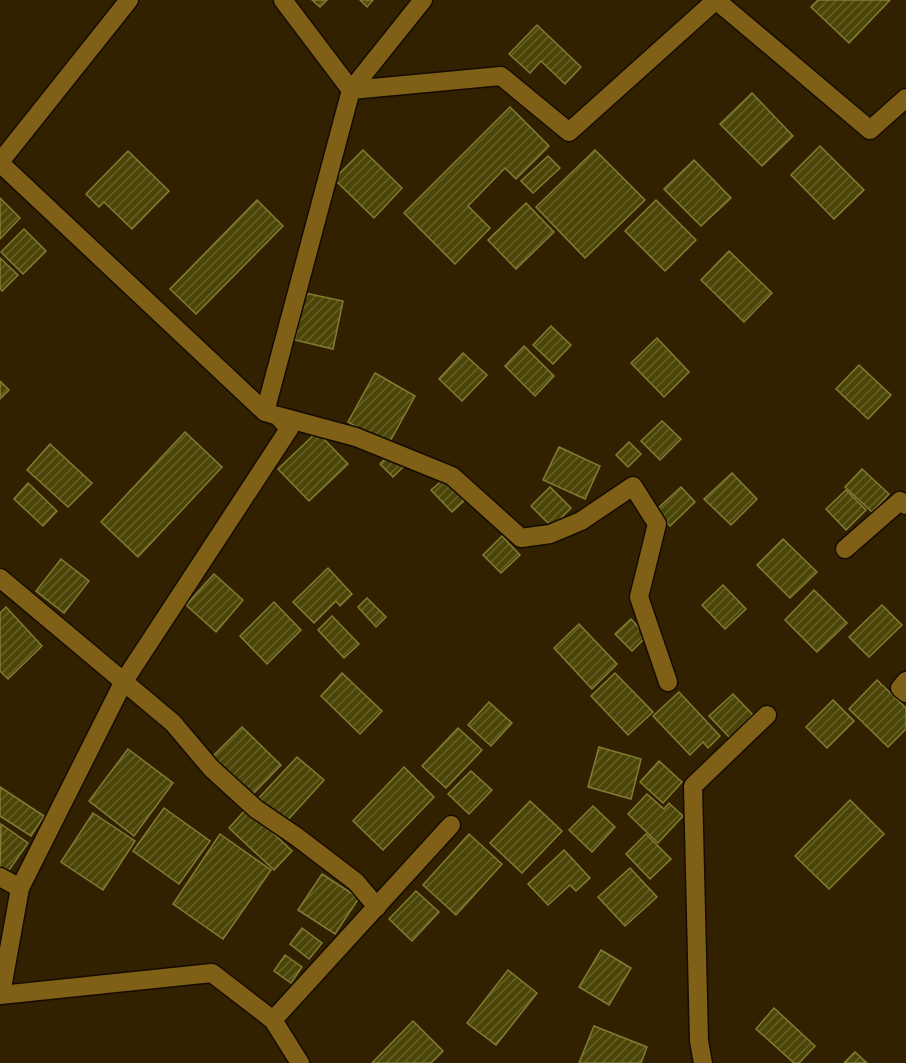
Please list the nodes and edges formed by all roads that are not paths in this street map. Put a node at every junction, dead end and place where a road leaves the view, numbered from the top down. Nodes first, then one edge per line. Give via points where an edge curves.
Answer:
1 (129, 0) edge
2 (283, 0) edge
3 (423, 0) edge
4 (716, 0) edge
5 (351, 90) junction
6 (906, 98) edge
7 (0, 162) edge
8 (271, 414) junction
9 (906, 505) edge
10 (845, 549) dead end
11 (0, 578) edge
12 (124, 681) junction
13 (906, 681) edge
14 (668, 682) dead end
15 (906, 693) edge
16 (767, 715) dead end
17 (452, 825) dead end
18 (0, 877) edge
19 (20, 888) junction
20 (377, 907) junction
21 (0, 994) edge
22 (273, 1020) junction
23 (300, 1063) edge
24 (703, 1063) edge

1 - 7 street
2 - 5 street
3 - 5 street
4 - 5 street via 569,132 501,76
4 - 6 street via 870,130
5 - 8 street
7 - 8 street
8 - 12 street via 289,429
8 - 14 street via 356,437 452,476 521,538 550,534 581,521 633,486 657,524 639,597
9 - 10 street via 900,501
11 - 12 street
12 - 19 street
12 - 20 street via 173,723 211,768 256,809 356,882
13 - 15 street via 900,688
16 - 24 street via 693,786 699,1041
17 - 20 street
18 - 19 street
19 - 21 street
20 - 22 street
21 - 22 street via 212,973
22 - 23 street

